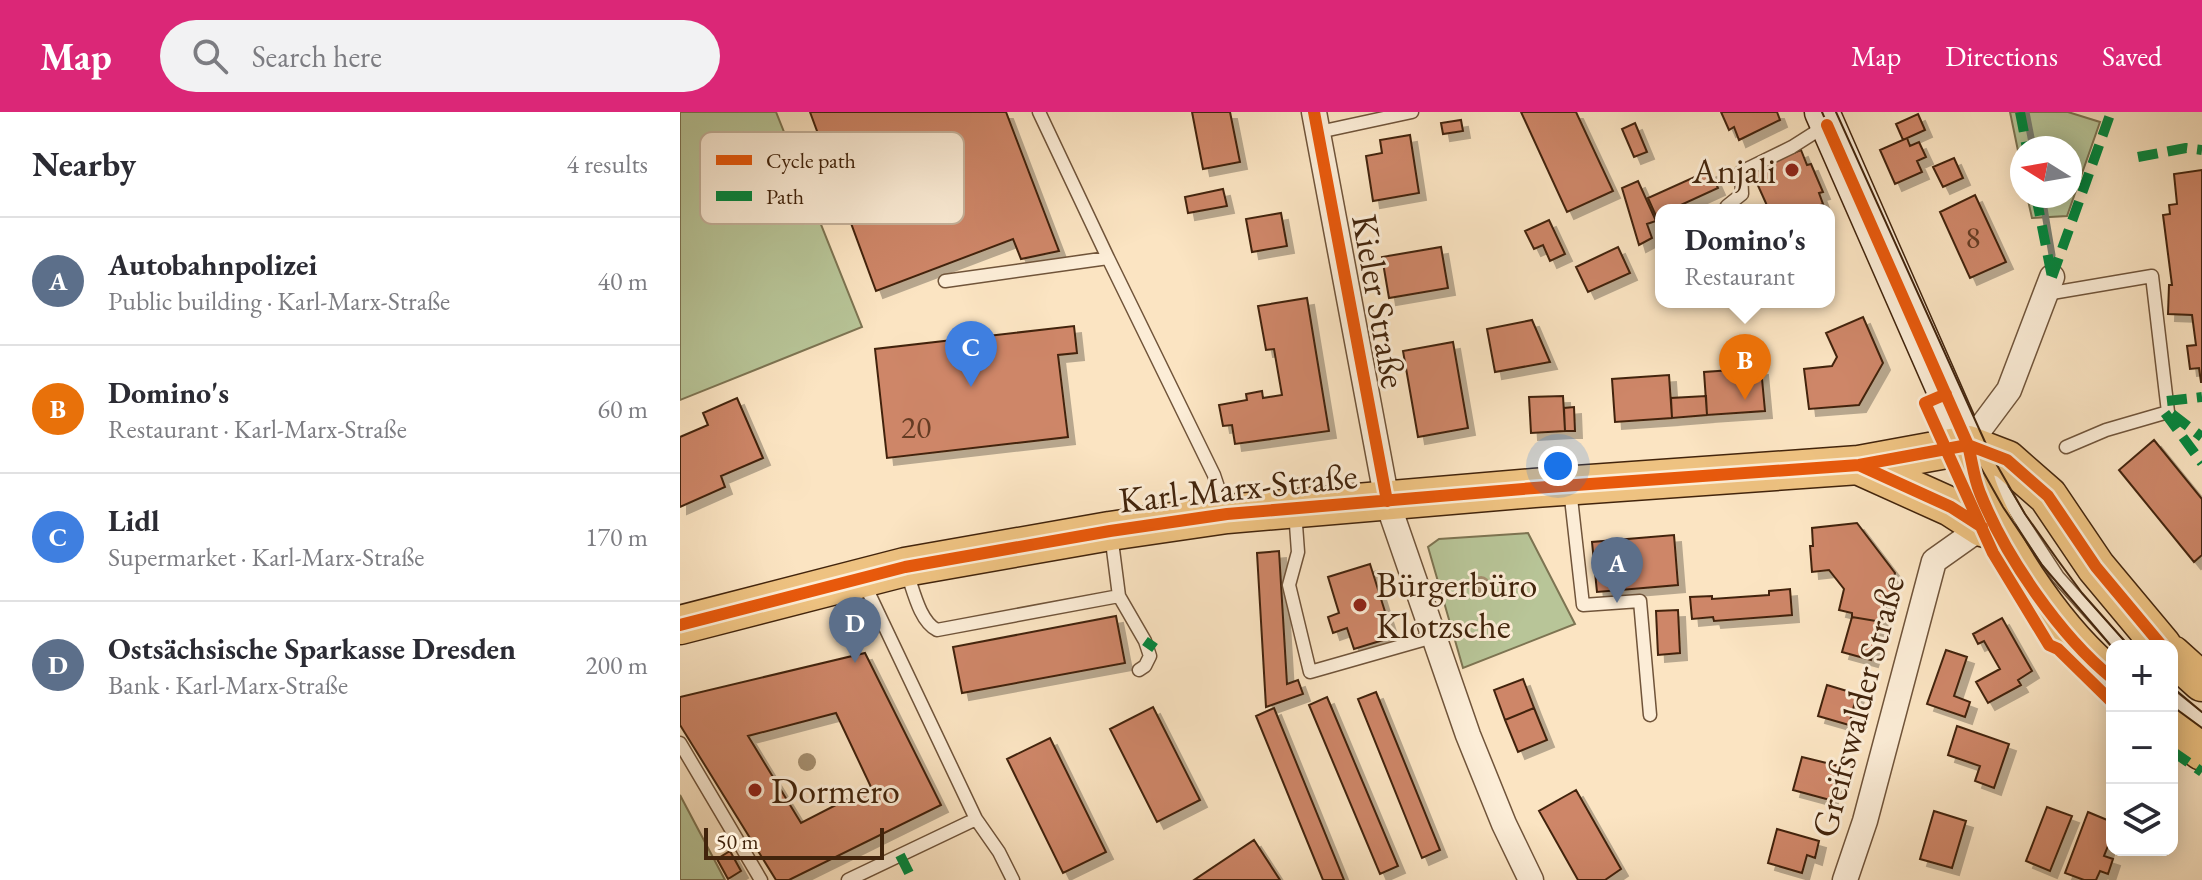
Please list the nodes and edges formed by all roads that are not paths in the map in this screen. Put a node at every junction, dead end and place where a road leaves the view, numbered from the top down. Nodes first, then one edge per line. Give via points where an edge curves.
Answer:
1 (1039, 112) edge
2 (1412, 112) edge
3 (1824, 118) edge
4 (1317, 122) edge
5 (1730, 204) edge
6 (1108, 258) junction
7 (945, 281) dead end
8 (2049, 286) joint
9 (1968, 445) junction
10 (2066, 447) dead end
11 (1859, 465) junction
12 (1570, 486) junction
13 (1387, 501) junction
14 (1295, 509) junction
15 (1227, 514) junction
16 (1990, 529) junction
17 (1110, 531) junction
18 (905, 567) junction
19 (2058, 577) junction
20 (861, 578) junction
21 (1119, 596) junction
22 (680, 625) edge
23 (1433, 637) junction
24 (2115, 640) edge
25 (2157, 640) edge
26 (2178, 660) edge
27 (1139, 670) dead end
28 (2106, 672) edge
29 (2202, 682) edge
30 (2178, 702) edge
31 (1650, 715) dead end
32 (2202, 721) edge
33 (2178, 733) edge
34 (680, 743) edge
35 (2202, 751) edge
36 (976, 819) junction
37 (761, 880) edge
38 (848, 880) edge
39 (1013, 880) edge
40 (1531, 880) edge
41 (1845, 880) edge

1 - 6 lane
2 - 4 lane
3 - 5 lane via 1792,147 1741,172 1742,194
3 - 9 main road
4 - 13 street, Kieler Straße
6 - 7 lane
6 - 15 lane via 1214,475
8 - 9 street via 2009,390
8 - 10 lane via 2152,276 2168,412
9 - 11 main road, Karl-Marx-Straße
9 - 16 main road
9 - 19 lane via 1985,461
9 - 25 main road via 2007,460 2048,496 2096,567
11 - 12 main road, Karl-Marx-Straße
11 - 16 main road, Karl-Marx-Straße
12 - 13 main road, Karl-Marx-Straße
12 - 31 lane via 1583,605 1640,601
13 - 14 main road, Karl-Marx-Straße
13 - 23 street, Kieler Straße
14 - 15 main road, Karl-Marx-Straße
14 - 23 lane via 1298,552 1289,585 1310,672
15 - 17 main road, Karl-Marx-Straße
16 - 19 lane
16 - 28 main road via 2069,635
16 - 41 street, Greifswalder Straße via 1934,561
17 - 18 main road, Karl-Marx-Straße
17 - 21 lane, Karl-Marx-Straße
18 - 20 main road, Karl-Marx-Straße
18 - 21 lane via 920,607 937,630
19 - 24 lane
20 - 22 main road, Karl-Marx-Straße
20 - 36 lane
21 - 27 lane, Karl-Marx-Straße via 1150,656
23 - 40 street, Kieler Straße via 1468,735
26 - 29 main road
30 - 32 lane
33 - 35 main road
34 - 37 lane
36 - 38 lane
36 - 39 lane

